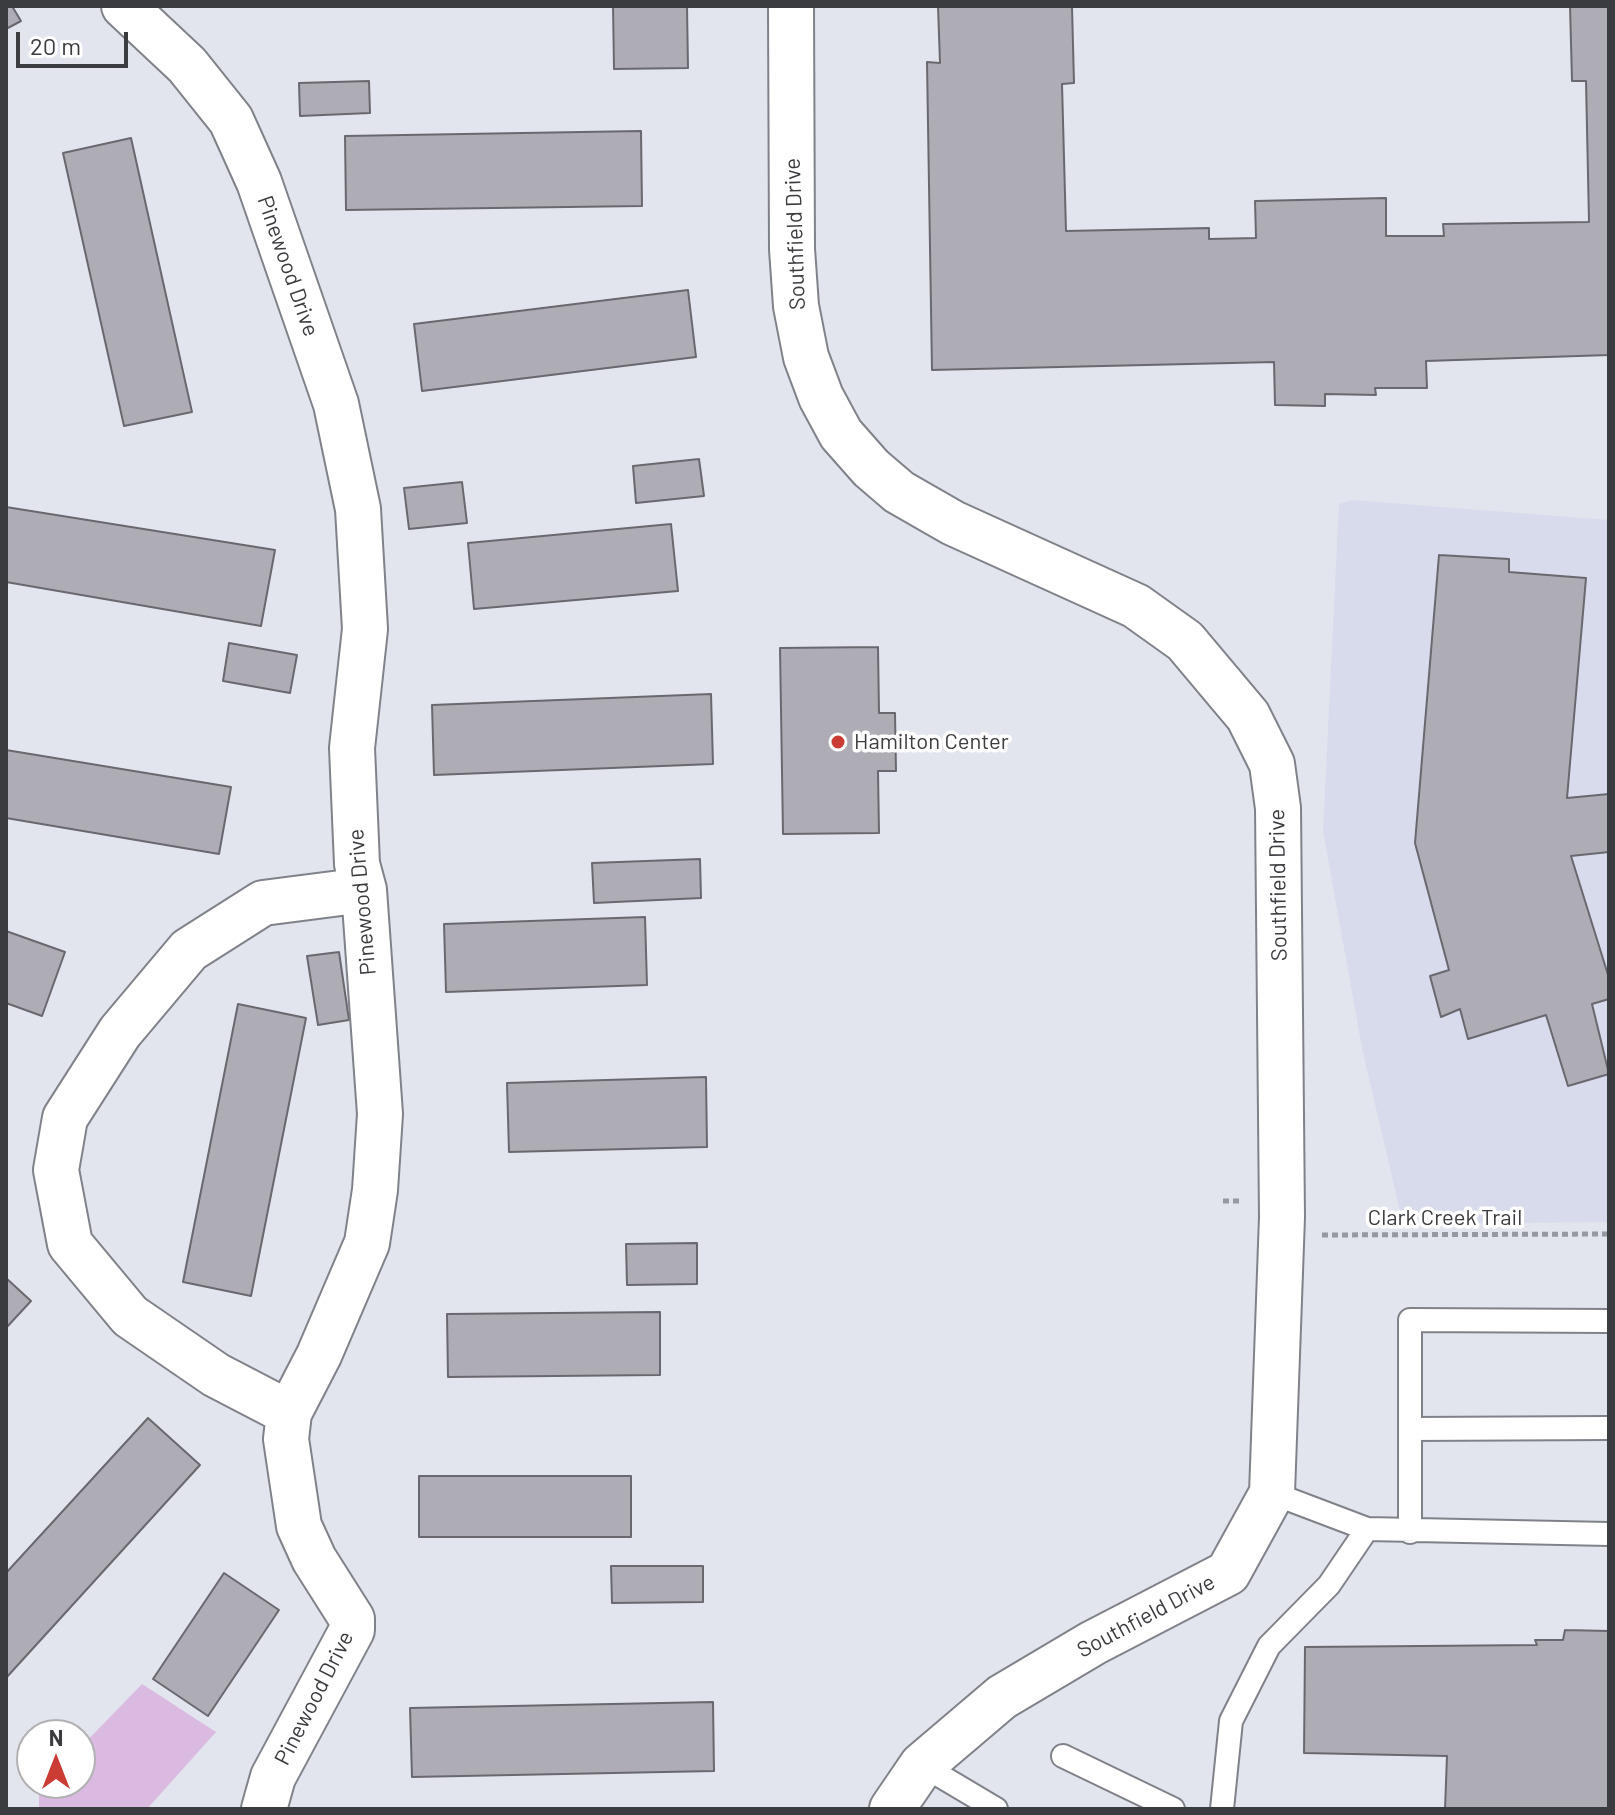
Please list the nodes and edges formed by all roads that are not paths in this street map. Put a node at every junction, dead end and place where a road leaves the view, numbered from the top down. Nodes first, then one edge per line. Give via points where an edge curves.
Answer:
1 (124, 6) edge
2 (791, 6) edge
3 (364, 890) junction
4 (1609, 1321) edge
5 (289, 1413) junction
6 (1609, 1428) edge
7 (1412, 1429) junction
8 (1272, 1493) junction
9 (1367, 1529) junction
10 (1410, 1532) junction
11 (1609, 1534) edge
12 (1063, 1756) dead end
13 (922, 1765) junction
14 (264, 1809) edge
15 (892, 1809) edge
16 (996, 1809) edge
17 (1173, 1809) edge
18 (1222, 1809) edge

1 - 3 street, Pinewood Drive via 187,65 231,120 259,182 336,404 358,509 365,614 352,748 357,864
2 - 8 street, Southfield Drive via 796,306 806,357 841,434 899,492 953,523 1136,606 1185,641 1248,716 1272,764 1278,808 1282,1217
3 - 5 street, Pinewood Drive via 380,1114 375,1190 367,1243
3 - 5 street via 263,903 189,950 120,1032 65,1118 56,1170 70,1244 130,1316 216,1375
4 - 7 lane via 1410,1320
5 - 14 street, Pinewood Drive via 288,1453 299,1526 352,1619 352,1630 273,1777
6 - 7 lane
7 - 10 lane
8 - 9 lane
8 - 13 street, Southfield Drive via 1228,1573 1002,1697
9 - 10 lane
9 - 18 lane via 1329,1585 1269,1646 1231,1721
10 - 11 lane
12 - 17 lane
13 - 15 street, Southfield Drive
13 - 16 lane

